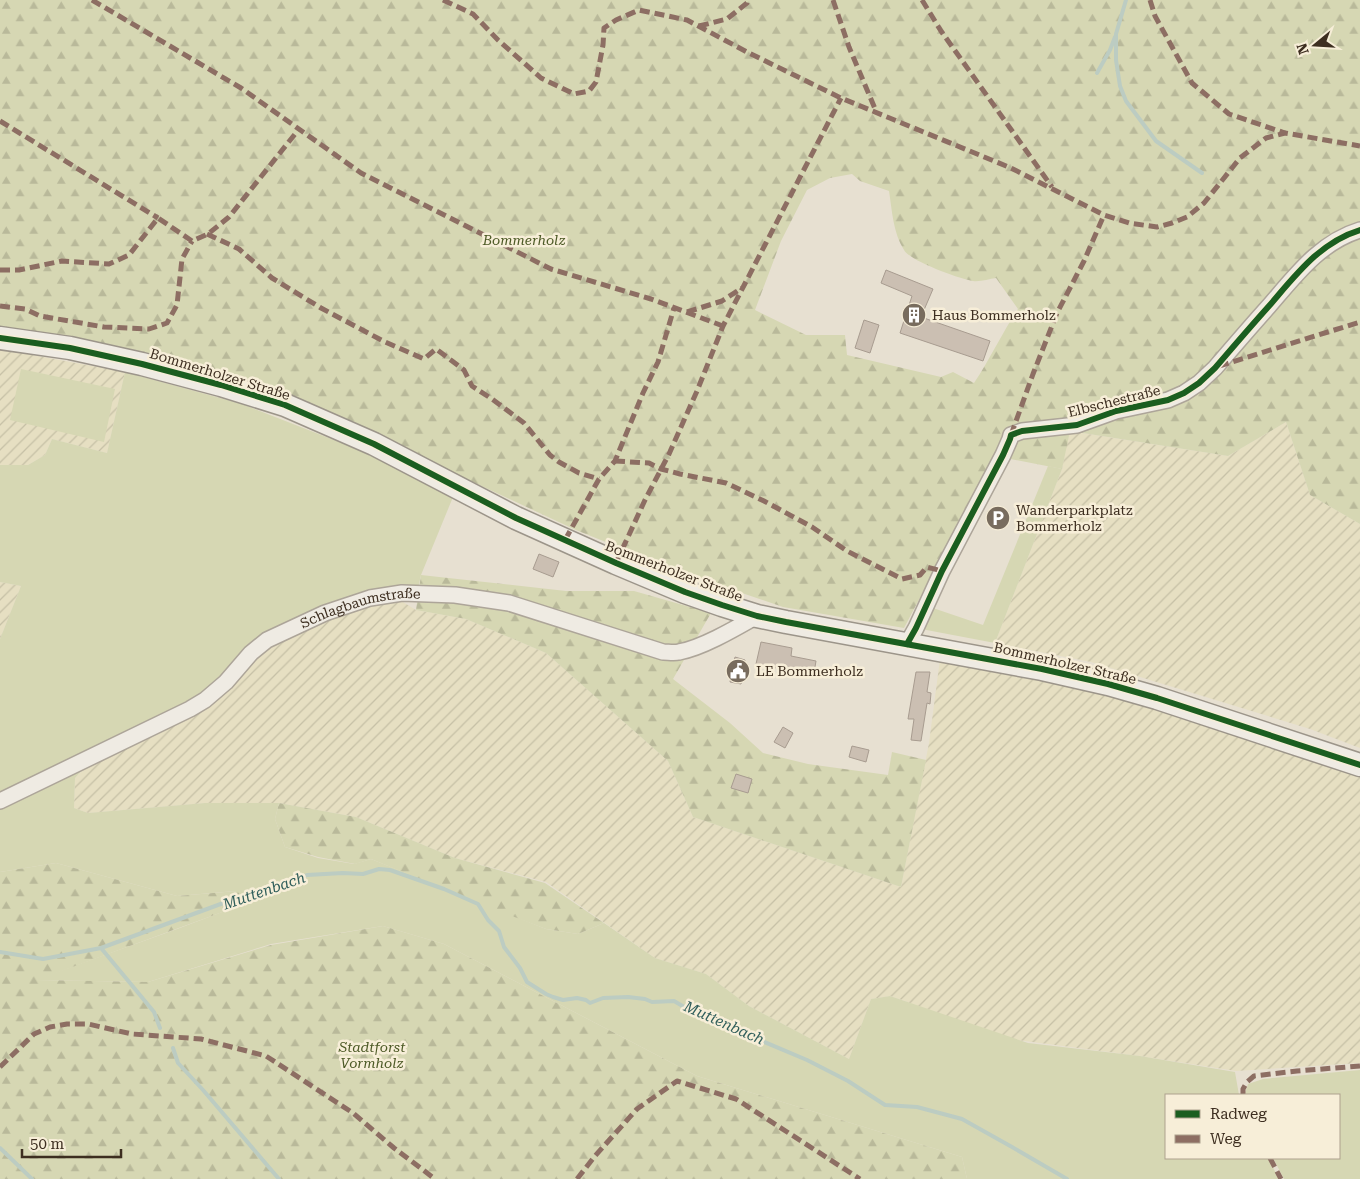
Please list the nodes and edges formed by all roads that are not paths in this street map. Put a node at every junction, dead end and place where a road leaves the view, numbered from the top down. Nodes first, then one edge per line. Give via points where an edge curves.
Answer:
1 (1360, 230) edge
2 (0, 338) edge
3 (757, 616) junction
4 (907, 644) junction
5 (1360, 765) edge
6 (0, 801) edge

1 - 4 street, Elbschestraße via 1340,238 1303,266 1215,368 1184,393 1077,425 1011,434
2 - 3 main road, Bommerholzer Straße via 70,348 142,364 285,405 365,440 507,514 591,552 685,592
3 - 4 main road, Bommerholzer Straße
3 - 6 street, Schlagbaumstraße via 695,648 663,652 508,603 455,594 402,593 370,598 325,613 267,640 205,700
4 - 5 main road, Bommerholzer Straße via 1108,684

